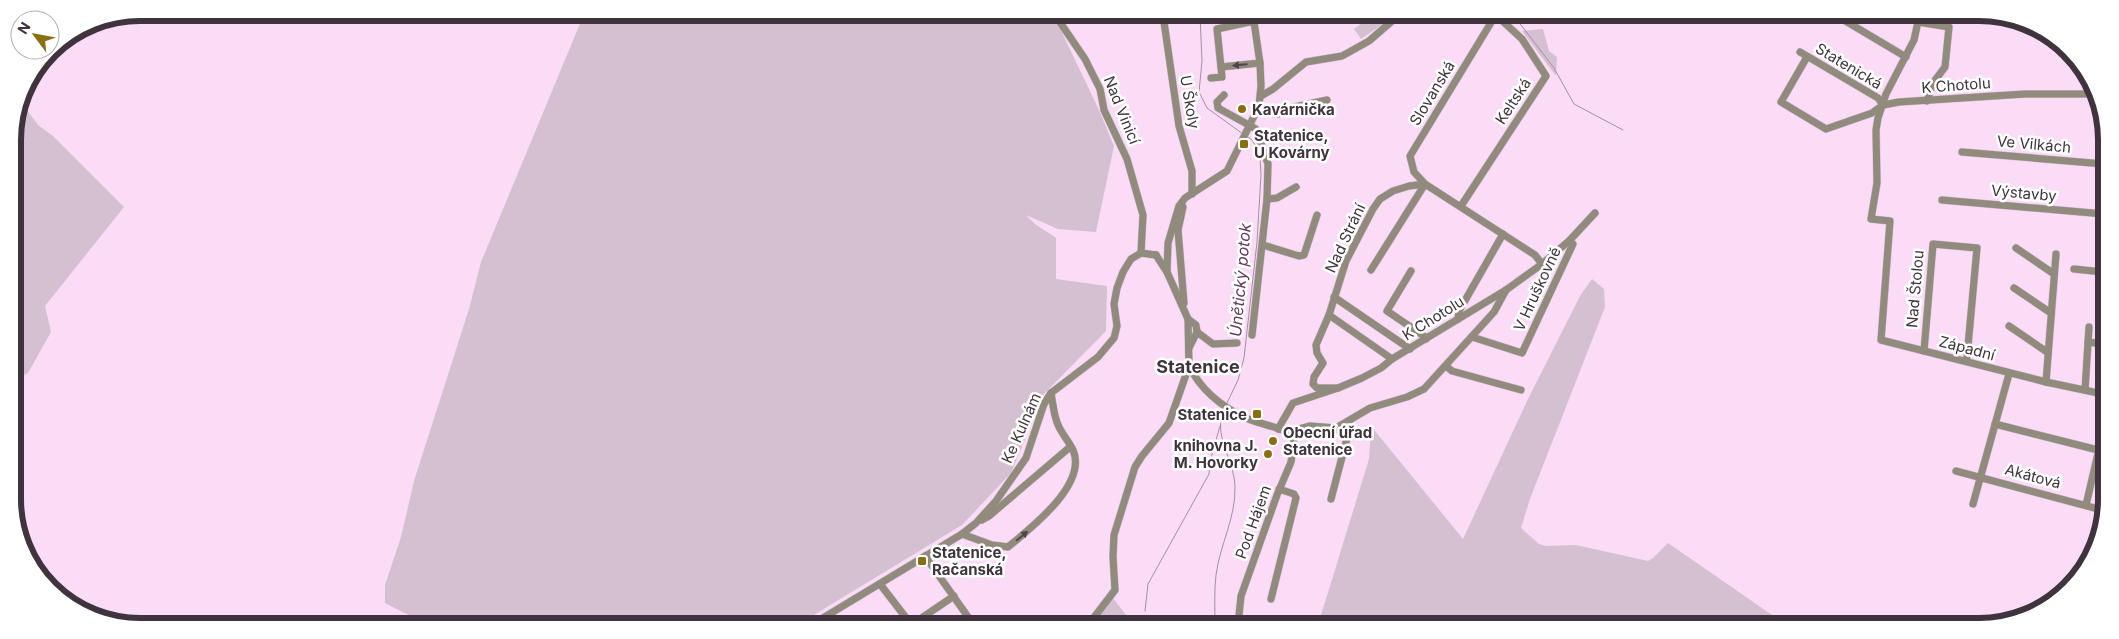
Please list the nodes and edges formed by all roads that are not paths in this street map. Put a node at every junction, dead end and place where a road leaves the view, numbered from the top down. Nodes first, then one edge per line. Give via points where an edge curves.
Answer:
1 (1060, 21) edge
2 (1164, 21) edge
3 (1242, 21) edge
4 (1254, 21) edge
5 (1392, 21) edge
6 (1493, 21) edge
7 (1502, 21) edge
8 (1846, 21) edge
9 (1918, 21) edge
10 (1923, 21) edge
11 (1800, 52) dead end
12 (1807, 57) junction
13 (1906, 57) junction
14 (1260, 63) junction
15 (1221, 67) junction
16 (1211, 78) dead end
17 (2088, 94) edge
18 (1224, 95) dead end
19 (1261, 96) junction
20 (1327, 100) dead end
21 (1927, 101) junction
22 (1883, 105) junction
23 (1257, 112) junction
24 (1249, 128) junction
25 (1962, 152) dead end
26 (2098, 163) edge
27 (1426, 184) junction
28 (1296, 187) dead end
29 (1192, 194) junction
30 (1185, 198) junction
31 (1267, 199) junction
32 (1942, 200) dead end
33 (1461, 206) junction
34 (1595, 213) dead end
35 (2098, 213) edge
36 (1317, 215) dead end
37 (1503, 234) junction
38 (1168, 242) junction
39 (1571, 243) junction
40 (1263, 245) junction
41 (2016, 248) dead end
42 (1140, 253) junction
43 (2056, 254) dead end
44 (1156, 255) junction
45 (1542, 264) junction
46 (2074, 269) dead end
47 (1371, 270) dead end
48 (1411, 271) dead end
49 (2098, 271) edge
50 (1167, 272) junction
51 (2054, 274) junction
52 (2014, 288) dead end
53 (1506, 290) junction
54 (1334, 297) junction
55 (1183, 306) junction
56 (2052, 314) junction
57 (1329, 315) junction
58 (1458, 318) junction
59 (1188, 319) junction
60 (2009, 326) dead end
61 (2089, 327) dead end
62 (1197, 332) junction
63 (1252, 335) dead end
64 (1472, 337) junction
65 (1426, 339) junction
66 (2088, 342) junction
67 (1237, 343) dead end
68 (2098, 343) edge
69 (1188, 348) junction
70 (1410, 349) junction
71 (1924, 351) junction
72 (2047, 352) junction
73 (1968, 357) dead end
74 (1392, 359) junction
75 (1189, 366) junction
76 (1446, 366) junction
77 (2009, 374) junction
78 (2046, 382) junction
79 (1338, 388) junction
80 (1521, 390) dead end
81 (2085, 390) junction
82 (1051, 393) junction
83 (2098, 393) edge
84 (1995, 424) junction
85 (1336, 428) junction
86 (1278, 429) junction
87 (1288, 432) junction
88 (1070, 446) junction
89 (2098, 450) joint
90 (1956, 471) dead end
91 (1982, 476) junction
92 (1279, 489) junction
93 (1331, 499) dead end
94 (1973, 504) dead end
95 (2086, 505) junction
96 (2097, 509) edge
97 (976, 523) junction
98 (962, 534) junction
99 (925, 556) junction
100 (880, 584) junction
101 (954, 596) junction
102 (1271, 599) dead end
103 (1094, 617) edge
104 (1239, 617) edge
105 (824, 618) edge
106 (906, 618) edge
107 (922, 618) edge
108 (968, 618) edge

1 - 42 street, Nad Vinicí via 1086,59 1100,89 1104,110 1127,159 1143,215
2 - 29 street, U Školy via 1179,126 1192,171
3 - 15 street via 1217,29
4 - 14 street
5 - 19 street via 1369,41 1342,56 1306,62
6 - 27 street, Slovanská via 1410,156 1414,172
7 - 33 street, Keltská via 1522,39 1546,76
8 - 13 street
9 - 13 street
10 - 21 street via 1949,27 1945,66 1933,83
11 - 12 street, Statenická
12 - 22 street, Statenická via 1878,98
12 - 22 street, K Chotolu via 1781,102 1826,129 1872,113
13 - 22 street
14 -> 15 street
14 - 19 street
15 - 16 street via 1222,78
17 - 21 street, K Chotolu via 2025,94
18 - 24 street via 1218,102 1218,108
19 - 23 street
20 - 23 street via 1278,114
21 - 22 street, K Chotolu
22 - 71 street, Západní via 1876,130 1877,183 1871,219 1890,221 1881,340
23 - 24 street
24 - 29 street via 1227,171
24 - 31 street via 1256,129 1268,164
25 - 26 street, Ve Vilkách
27 - 33 street
27 - 47 street
27 - 54 street, Nad Strání via 1393,191 1380,199 1346,261
28 - 31 street via 1277,198
29 - 30 street
30 - 38 street via 1179,206
30 - 55 street via 1178,230
31 - 40 street
32 - 35 street, Výstavby
33 - 37 street
34 - 39 street, K Chotolu
36 - 40 street via 1304,255
37 - 45 street via 1535,255
37 - 58 street
38 - 44 street
38 - 50 street
39 - 45 street, K Chotolu
39 - 64 street, V Hruškovně via 1522,353
40 - 63 street
41 - 51 street
42 - 44 street
42 - 82 street, Ke Kulnám via 1131,259 1116,288 1117,326 1114,338 1098,357
43 - 51 street
44 - 50 street
45 - 53 street, K Chotolu
46 - 49 street
48 - 65 street via 1387,311
50 - 55 street
51 - 56 street
52 - 56 street
53 - 58 street, K Chotolu
53 - 64 street via 1494,312
54 - 57 street, Nad Strání
54 - 70 street
55 - 59 street
56 - 72 street
57 - 74 street
57 - 79 street, Nad Strání via 1316,345 1323,363 1314,376 1313,384 1317,388
58 - 65 street, K Chotolu
59 - 62 street via 1196,325
59 - 69 street
60 - 72 street
61 - 66 street
62 - 67 street via 1213,344
62 - 69 street
64 - 76 street
65 - 70 street, K Chotolu
66 - 68 street
66 - 81 street
69 - 75 street
70 - 74 street, K Chotolu
71 - 73 street, Nad Štolou via 1933,244 1977,248
71 - 77 street, Západní
72 - 78 street
74 - 79 street, K Chotolu via 1381,368
75 - 86 street via 1205,390 1221,404 1262,425
75 - 103 street via 1169,423 1135,467 1114,535 1115,590
76 - 80 street via 1452,371
76 - 85 street via 1424,389 1370,408
77 - 78 street, Západní
77 - 84 street
78 - 81 street, Západní
79 - 86 street, K Chotolu via 1293,403
81 - 83 street, Západní
82 - 88 street via 1058,425
82 - 97 street, Ke Kulnám via 1044,404 1026,458
84 - 89 street
84 - 91 street
85 - 87 street via 1310,426
85 - 93 street via 1346,438
86 - 87 street
87 - 92 street, Pod Hájem via 1295,445
88 - 97 street via 989,516
98 -> 88 street via 1008,547 1040,520 1075,473
89 - 95 street
90 - 91 street, Akátová
91 - 94 street
91 - 95 street, Akátová
92 - 102 street via 1294,494 1296,498
92 - 104 street, Pod Hájem via 1242,592
95 - 96 street, Akátová
97 - 98 street, Ke Kulnám
98 - 99 street, Ke Kulnám
99 - 100 street, Ke Kulnám
99 - 101 street
100 - 105 street, Ke Kulnám
100 - 106 street
101 - 107 street
101 - 108 street

